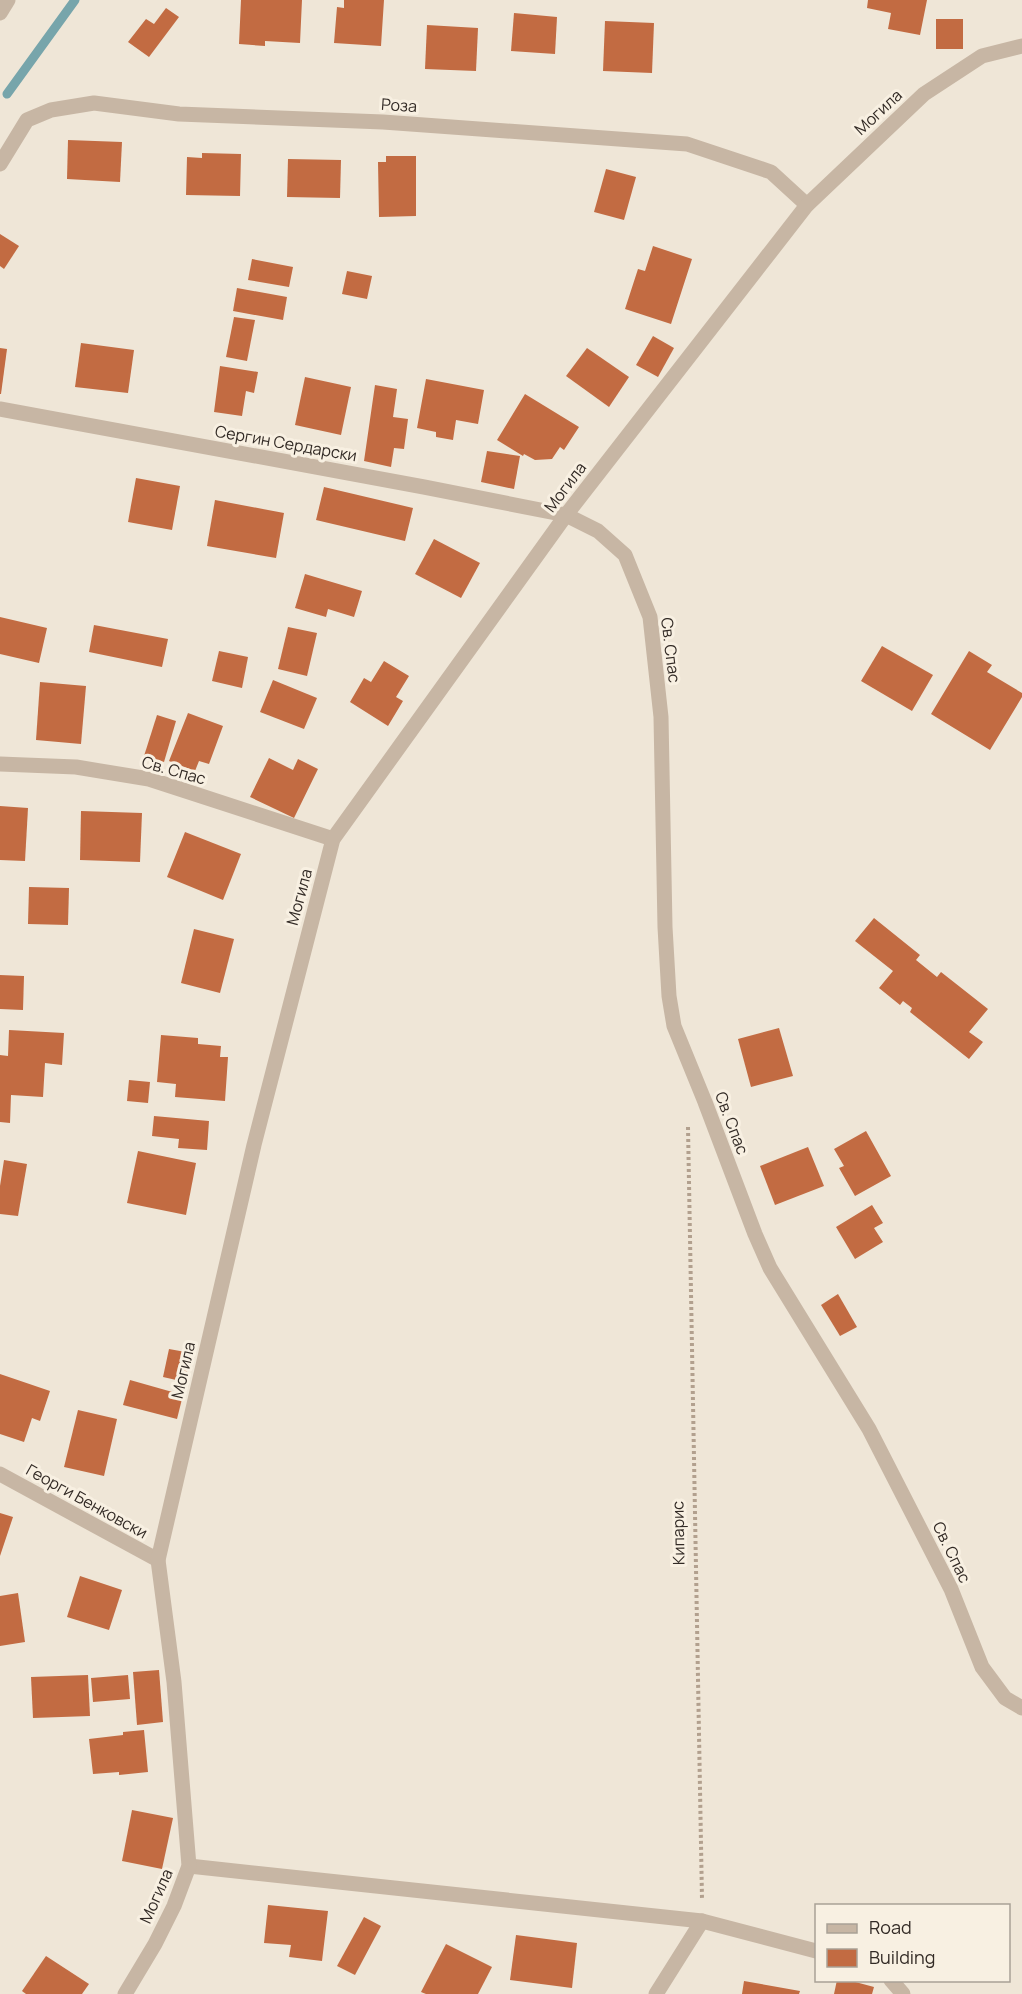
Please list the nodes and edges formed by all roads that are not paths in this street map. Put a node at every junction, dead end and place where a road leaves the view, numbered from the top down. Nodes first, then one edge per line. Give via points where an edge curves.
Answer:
1 (8, 0) edge
2 (0, 13) edge
3 (1022, 46) edge
4 (0, 164) edge
5 (807, 205) junction
6 (0, 409) edge
7 (566, 515) junction
8 (0, 764) edge
9 (333, 839) junction
10 (0, 1474) edge
11 (158, 1560) junction
12 (1022, 1708) edge
13 (189, 1866) junction
14 (702, 1921) junction
15 (815, 1952) edge
16 (893, 1982) edge
17 (125, 1994) edge
18 (656, 1994) edge
19 (903, 1994) edge

1 - 2 street
3 - 5 street, Могила via 982,56 924,94
4 - 5 street, Роза via 27,120 51,110 94,103 179,114 383,122 687,144 771,172
5 - 7 street, Могила
6 - 7 street, Сергин Сердарски
7 - 9 street, Могила
7 - 12 street, Св. Спас via 598,531 625,555 650,617 661,717 665,927 674,1026 770,1268 869,1429 951,1589 982,1667 1005,1698
8 - 9 street, Св. Спас via 76,767 149,779
9 - 11 street, Могила via 254,1145
10 - 11 street, Георги Бенковски
11 - 13 street, Могила via 174,1682
13 - 14 street
13 - 17 street, Могила via 155,1944
14 - 15 street
14 - 18 street
16 - 19 street

